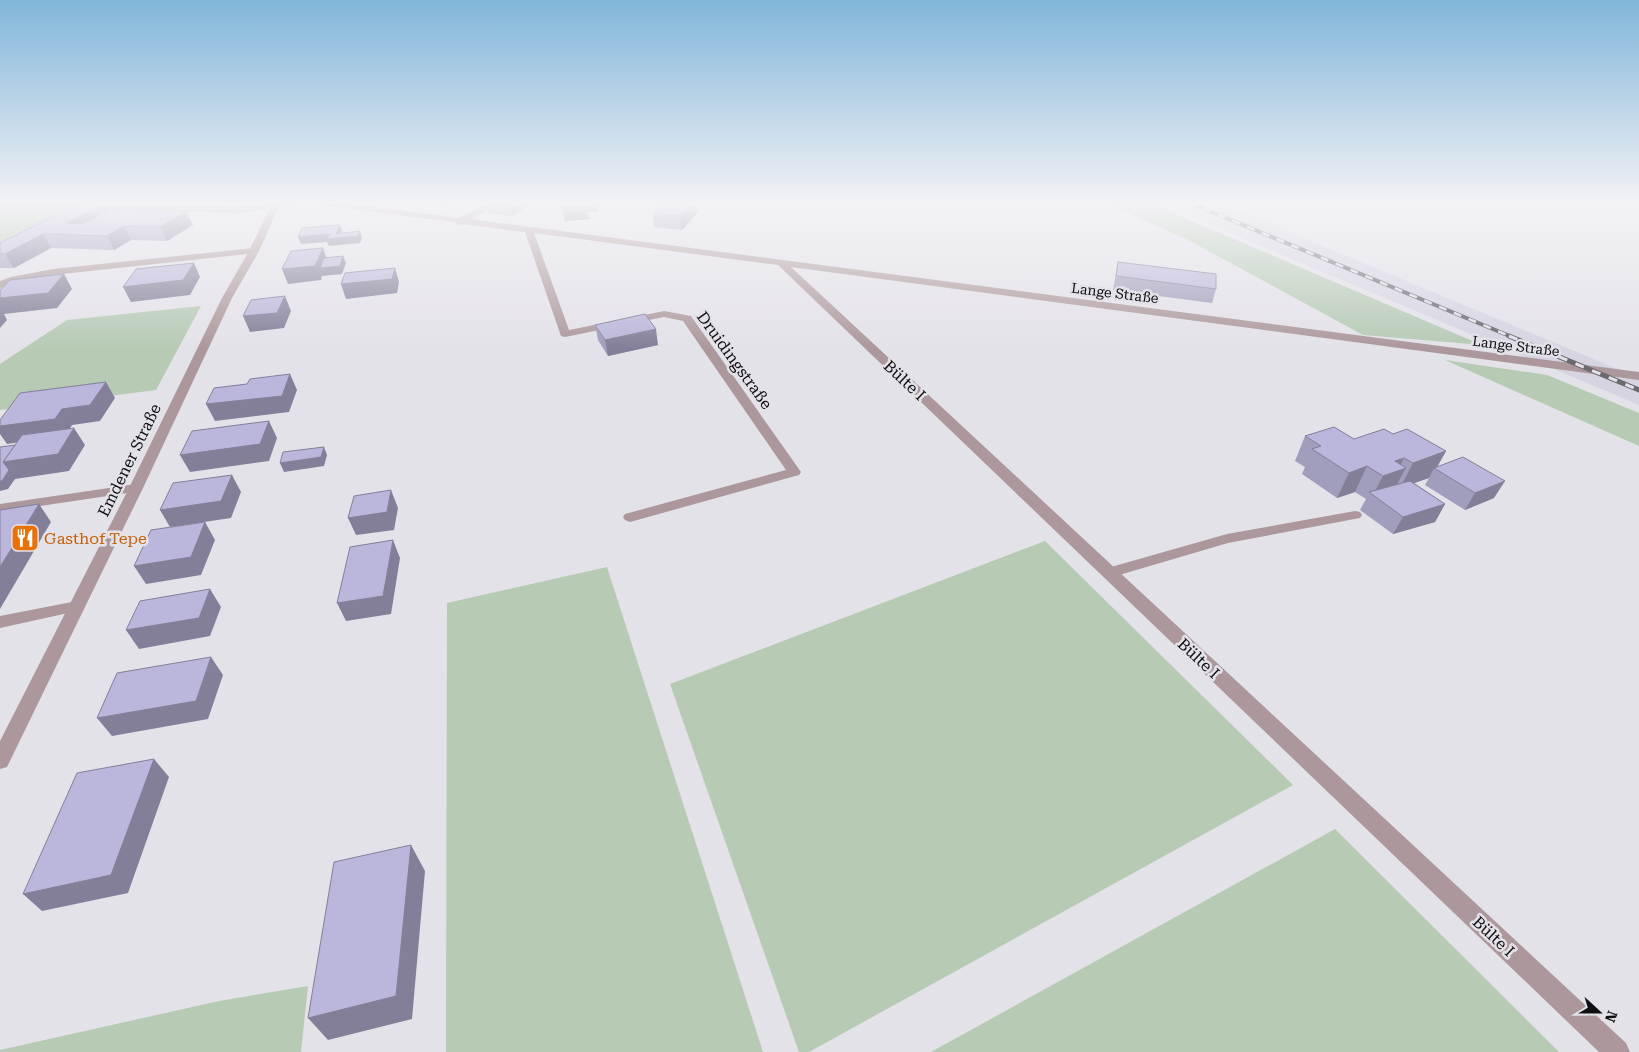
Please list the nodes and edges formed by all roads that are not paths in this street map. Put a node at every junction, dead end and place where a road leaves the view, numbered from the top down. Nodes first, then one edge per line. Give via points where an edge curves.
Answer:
1 (536, 251) edge
2 (683, 251) edge
3 (254, 252) joint
4 (782, 264) junction
5 (0, 285) edge
6 (1639, 376) edge
7 (136, 488) junction
8 (0, 508) edge
9 (1355, 515) dead end
10 (630, 517) dead end
11 (1109, 573) junction
12 (77, 606) junction
13 (0, 622) edge
14 (0, 761) edge
15 (1616, 1052) edge

1 - 10 street, Druidingstraße via 565,334 664,314 687,318 794,472
2 - 4 street, Lange Straße
3 - 5 street via 53,272
3 - 7 street, Emdener Straße via 227,298
4 - 6 street, Lange Straße
4 - 11 street, Bülte I
7 - 8 lane
7 - 12 street, Emdener Straße
9 - 11 lane via 1227,538
11 - 15 street, Bülte I
12 - 13 lane
12 - 14 street, Emdener Straße

